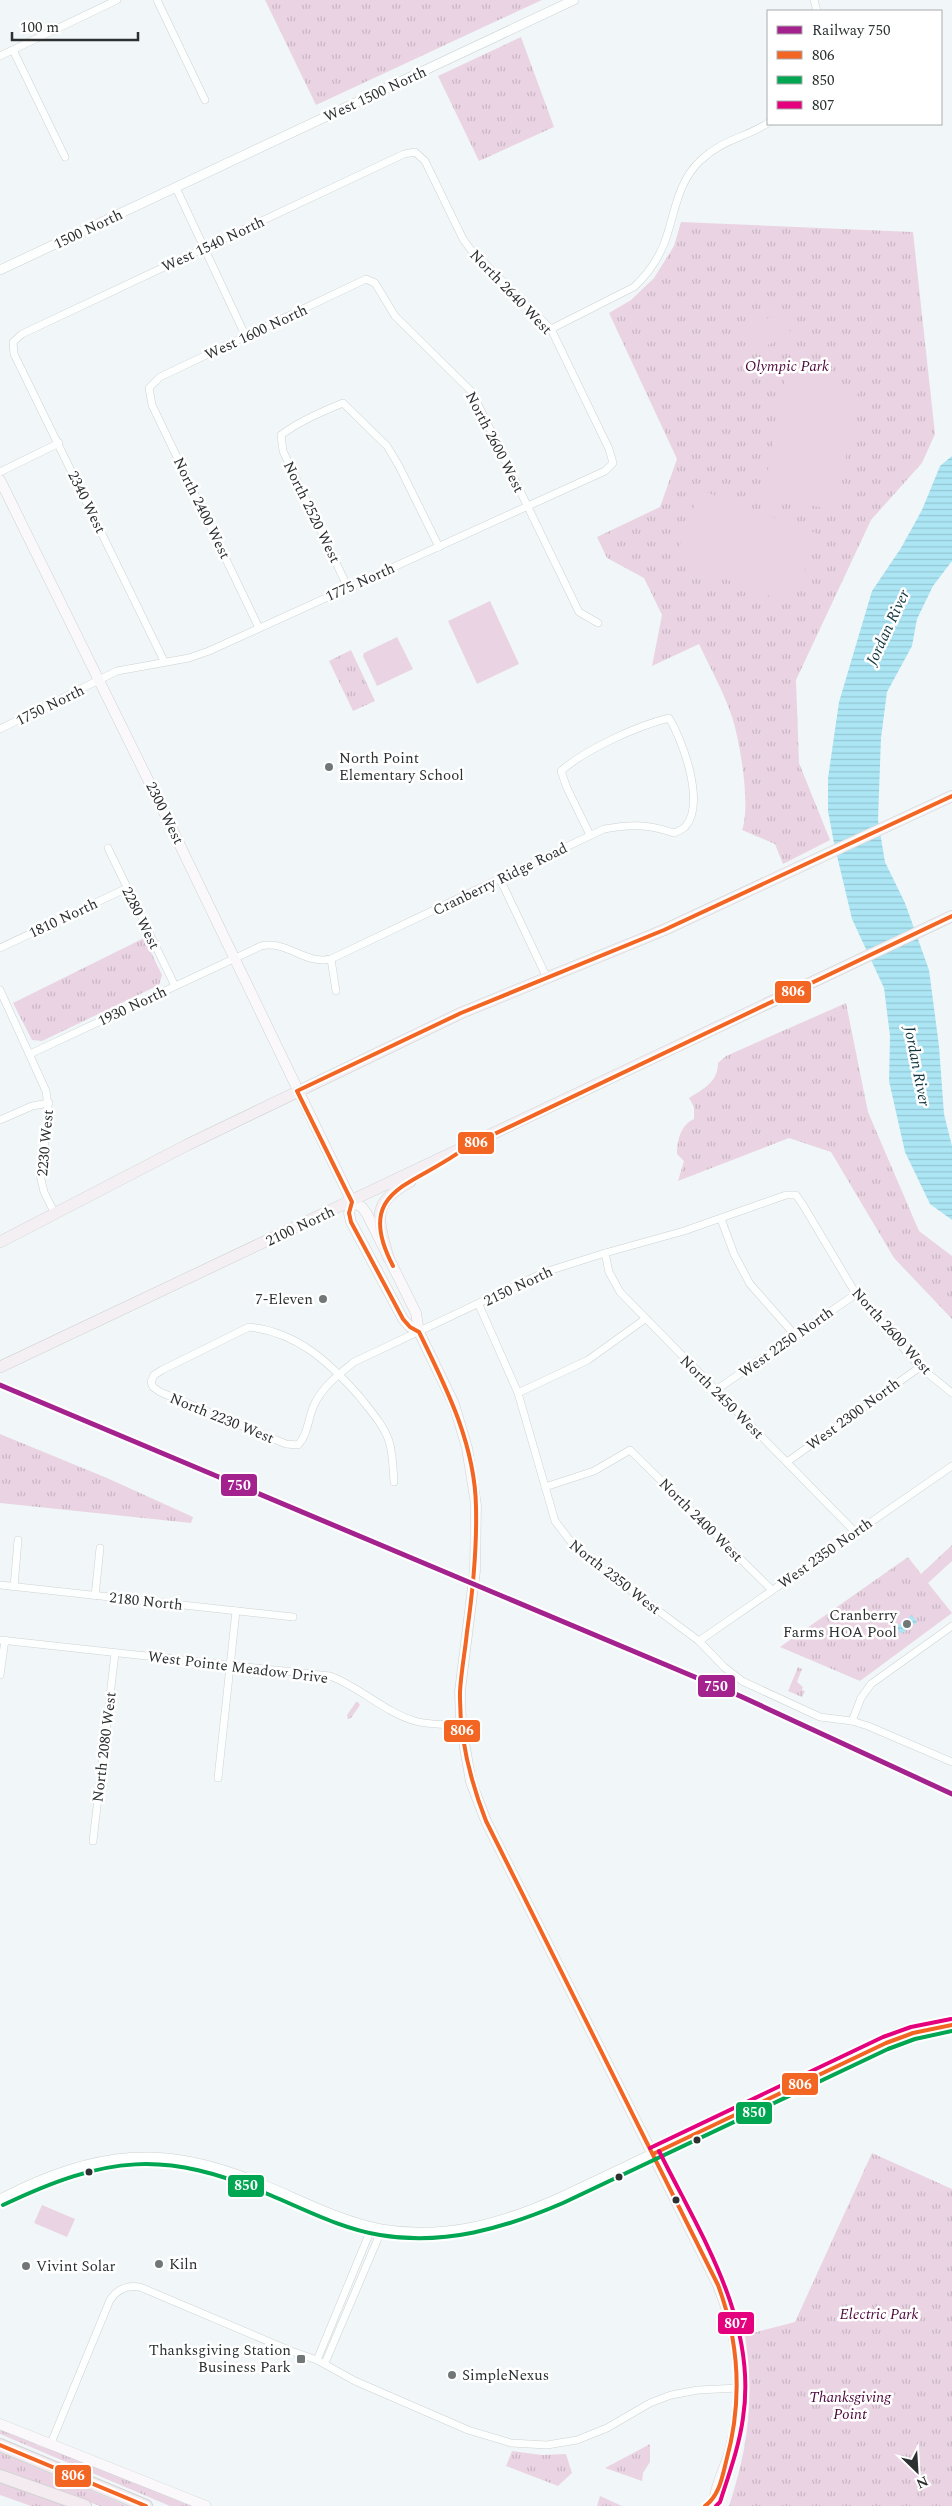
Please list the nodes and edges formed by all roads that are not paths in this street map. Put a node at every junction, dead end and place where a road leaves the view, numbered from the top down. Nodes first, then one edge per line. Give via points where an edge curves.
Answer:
1 (116, 0) edge
2 (157, 0) edge
3 (574, 0) edge
4 (13, 50) junction
5 (0, 56) edge
6 (205, 100) dead end
7 (767, 123) edge
8 (415, 152) joint
9 (66, 158) dead end
10 (176, 188) junction
11 (204, 248) junction
12 (0, 270) edge
13 (366, 280) joint
14 (551, 329) junction
15 (246, 337) junction
16 (13, 342) joint
17 (149, 388) joint
18 (59, 443) junction
19 (613, 463) joint
20 (0, 472) edge
21 (0, 480) edge
22 (528, 507) junction
23 (439, 547) junction
24 (348, 588) junction
25 (598, 623) dead end
26 (259, 628) junction
27 (164, 661) junction
28 (99, 680) junction
29 (0, 729) edge
30 (952, 796) edge
31 (590, 835) junction
32 (108, 848) dead end
33 (500, 879) junction
34 (127, 888) junction
35 (948, 918) edge
36 (0, 948) edge
37 (235, 959) junction
38 (331, 959) junction
39 (547, 978) junction
40 (175, 986) junction
41 (0, 990) edge
42 (336, 991) dead end
43 (30, 1054) junction
44 (297, 1091) junction
45 (49, 1103) junction
46 (0, 1120) edge
47 (465, 1148) junction
48 (786, 1195) joint
49 (352, 1202) junction
50 (55, 1214) junction
51 (721, 1219) junction
52 (0, 1242) edge
53 (604, 1252) junction
54 (388, 1257) junction
55 (856, 1294) junction
56 (479, 1305) junction
57 (646, 1319) junction
58 (419, 1332) junction
59 (795, 1335) junction
60 (0, 1367) edge
61 (920, 1367) junction
62 (339, 1374) junction
63 (716, 1390) junction
64 (518, 1393) junction
65 (952, 1393) edge
66 (298, 1445) joint
67 (786, 1462) junction
68 (952, 1466) edge
69 (394, 1482) dead end
70 (545, 1487) junction
71 (855, 1532) junction
72 (18, 1540) dead end
73 (100, 1548) dead end
74 (0, 1585) edge
75 (14, 1587) junction
76 (772, 1590) junction
77 (95, 1596) junction
78 (236, 1611) junction
79 (293, 1617) dead end
80 (952, 1626) edge
81 (2, 1640) edge
82 (699, 1641) junction
83 (115, 1653) junction
84 (231, 1665) junction
85 (0, 1675) edge
86 (852, 1721) junction
87 (461, 1725) junction
88 (952, 1762) edge
89 (218, 1778) dead end
90 (93, 1841) dead end
91 (952, 2025) edge
92 (653, 2154) junction
93 (0, 2199) edge
94 (372, 2226) junction
95 (382, 2229) junction
96 (321, 2361) junction
97 (739, 2388) junction
98 (0, 2424) edge
99 (51, 2443) junction
100 (0, 2445) edge
101 (0, 2476) edge
102 (711, 2504) edge
103 (85, 2506) edge
104 (146, 2506) edge
105 (206, 2506) edge

1 - 4 street
2 - 6 street
3 - 10 street, West 1500 North
4 - 5 street
4 - 9 street
7 - 14 street via 728,140 700,161 676,199 662,250 634,287
8 - 11 street, West 1540 North via 404,154
8 - 14 street, North 2640 West via 425,161 462,239
10 - 11 street
10 - 12 street, 1500 North
11 - 15 street
11 - 16 street, West 1540 North via 22,334
13 - 15 street, West 1600 North
13 - 22 street, North 2600 West via 375,283 395,316 472,392
14 - 19 street, North 2640 West
15 - 17 street, West 1600 North via 160,377
16 - 18 street, 2340 West via 14,354
17 - 26 street, North 2400 West via 152,404
18 - 20 street
18 - 27 street, 2340 West
19 - 22 street, 1775 North via 605,471
21 - 28 main road, 2300 West
22 - 23 street, 1775 North
22 - 25 street, North 2600 West via 579,612
23 - 24 street, 1775 North
23 - 24 street, North 2520 West via 387,446 343,403 295,424 280,435 283,451
24 - 26 street, 1775 North
26 - 27 street, 1775 North via 189,658
27 - 28 street, 1775 North via 128,668
28 - 29 street, 1750 North
28 - 37 main road, 2300 West
30 - 39 highway via 664,930
31 - 31 street, Cranberry Ridge Road via 561,771 575,759 651,723 669,718 685,752 693,793 690,816 684,828 674,833 651,825 628,824
31 - 33 street, Cranberry Ridge Road
32 - 34 street, 2280 West
33 - 38 street, Cranberry Ridge Road
33 - 39 street
34 - 36 street, 1810 North
34 - 40 street, 2280 West
35 - 47 highway, 2100 North
37 - 38 street via 272,944 288,947 314,960
37 - 40 street, 1930 North
37 - 44 main road, 2300 West
38 - 42 street
39 - 44 highway via 461,1013
40 - 43 street, 1930 North
41 - 43 street, 2230 West
43 - 45 street, 2230 West
44 - 49 main road, 2300 West
44 - 50 highway via 128,1174
45 - 46 street via 32,1106
45 - 50 street, 2230 West via 40,1175
47 - 49 highway, 2100 North
47 - 54 highway via 397,1189 383,1202 378,1220
48 - 51 street, 2150 North
48 - 55 street, North 2600 West via 796,1195
49 - 54 main road via 364,1210
49 - 58 main road via 350,1218 368,1256 403,1319
49 - 60 highway, 2100 North
50 - 52 highway
51 - 53 street, 2150 North
51 - 59 street via 750,1284
53 - 56 street, 2150 North via 545,1272
53 - 57 street, North 2450 West via 614,1282
54 - 58 main road via 418,1317
55 - 59 street, West 2250 North
55 - 61 street, North 2600 West
56 - 58 street, 2150 North
56 - 64 street, North 2350 West
57 - 63 street, North 2450 West
57 - 64 street via 588,1360
58 - 62 street, 2150 North via 354,1362
58 - 87 main road via 454,1404 467,1448 476,1505 475,1571 460,1690
59 - 63 street, West 2250 North
61 - 65 street, North 2600 West
61 - 67 street, West 2300 North
62 - 66 street, 2150 North via 314,1404 304,1439
62 - 66 street, North 2230 West via 314,1350 264,1328 249,1327 154,1375 151,1382 160,1392 286,1444
62 - 69 street via 383,1427 389,1441
63 - 67 street, North 2450 West
64 - 70 street, North 2350 West
67 - 71 street, North 2450 West
68 - 71 street, West 2350 North
70 - 76 street, North 2400 West via 594,1471 630,1450
70 - 82 street, North 2350 West via 555,1521 578,1551
71 - 76 street, West 2350 North
72 - 75 street
73 - 77 street
74 - 75 street, 2180 North
75 - 77 street, 2180 North
76 - 82 street, West 2350 North
77 - 78 street, 2180 North
78 - 79 street, 2180 North
78 - 84 street
80 - 86 street via 871,1684 861,1698
81 - 83 street, West Pointe Meadow Drive
81 - 85 street
82 - 86 street, North 2350 West via 728,1671 752,1687 820,1717
83 - 84 street, West Pointe Meadow Drive
83 - 90 street, North 2080 West
84 - 87 street, West Pointe Meadow Drive via 330,1676 410,1719 429,1724
84 - 89 street
86 - 88 street, North 2350 West
87 - 92 main road via 471,1782 486,1821
91 - 92 street via 913,2033 886,2043
92 - 95 street via 536,2208 489,2225 442,2232
92 - 97 main road via 718,2285 736,2341
93 - 94 street via 38,2180 88,2163 165,2158 221,2168 330,2214
94 - 95 street
94 - 96 street
95 - 96 street
96 - 97 street via 355,2381 468,2430 521,2444 547,2445 583,2438 607,2428 640,2407 671,2395
96 - 99 street via 140,2287 123,2288 110,2300
97 - 102 main road via 730,2451
98 - 99 main road
99 - 105 main road
100 - 104 highway
101 - 103 highway

